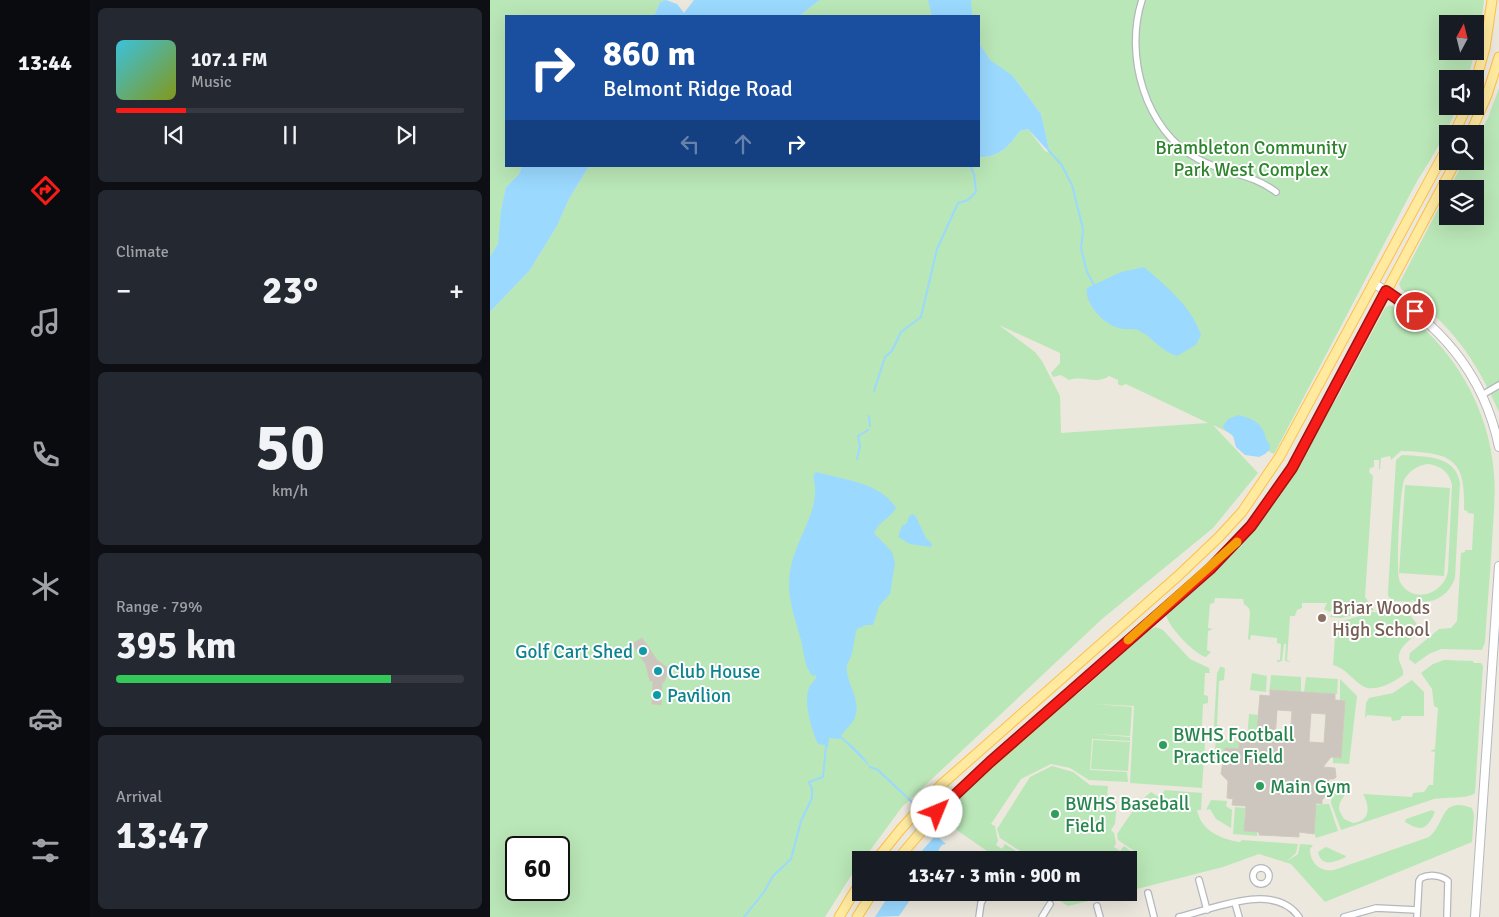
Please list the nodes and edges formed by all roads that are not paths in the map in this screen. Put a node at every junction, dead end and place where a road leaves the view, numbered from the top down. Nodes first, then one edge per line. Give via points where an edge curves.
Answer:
1 (1142, 0) edge
2 (1492, 0) edge
3 (1499, 57) edge
4 (1479, 70) edge
5 (1474, 125) edge
6 (1439, 162) edge
7 (1451, 170) edge
8 (1276, 192) dead end
9 (1373, 283) junction
10 (1386, 291) junction
11 (1499, 385) edge
12 (1482, 394) junction
13 (1499, 447) edge
14 (1499, 566) edge
15 (883, 851) edge
16 (904, 851) edge
17 (1199, 880) dead end
18 (1261, 885) dead end
19 (1148, 893) dead end
20 (852, 896) edge
21 (1260, 898) junction
22 (868, 901) edge
23 (982, 901) edge
24 (1235, 903) junction
25 (1050, 904) dead end
26 (1097, 906) dead end
27 (1207, 910) junction
28 (1417, 914) edge
29 (839, 917) edge
30 (858, 917) edge
31 (979, 917) edge
32 (1042, 917) edge
33 (1100, 917) edge
34 (1154, 917) edge
35 (1180, 917) edge
36 (1239, 917) edge
37 (1299, 917) edge
38 (1344, 917) edge
39 (1447, 917) edge
40 (1475, 917) edge

1 - 8 street via 1136,36 1138,65 1150,106 1163,128 1196,158 1257,180
2 - 4 main road
3 - 5 main road
6 - 9 main road
7 - 10 main road
9 - 10 main road
9 - 15 main road via 1280,456 1230,526 1178,576 948,778
10 - 12 main road via 1440,333 1461,359
10 - 16 main road via 1292,468 1251,526 1210,569 954,795
11 - 12 street
12 - 13 main road
14 - 40 main road
17 - 27 street
18 - 21 street
19 - 34 street
20 - 29 main road
21 - 24 street
21 - 37 street via 1283,903
22 - 30 main road
23 - 31 street
24 - 27 street
24 - 36 street
25 - 32 street
26 - 33 street
27 - 35 street
28 - 38 street via 1376,908
28 - 39 street via 1421,878 1442,877 1448,884

